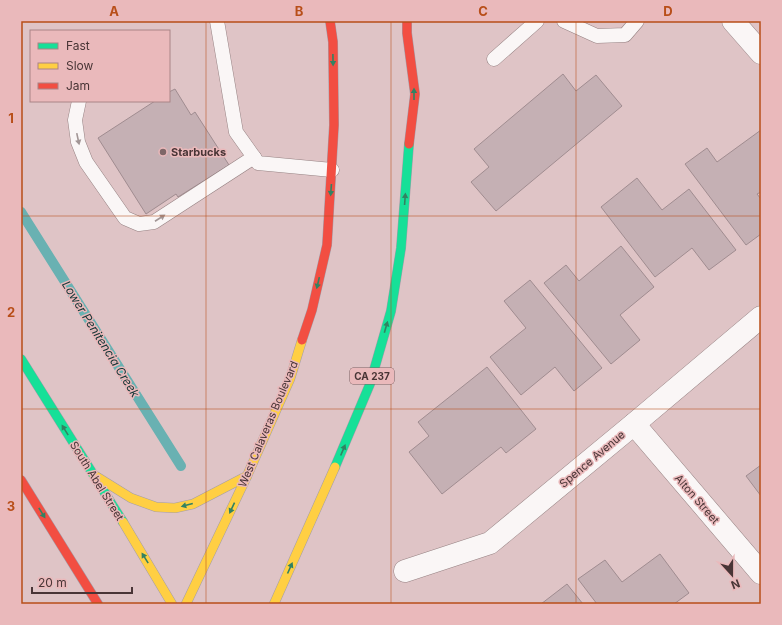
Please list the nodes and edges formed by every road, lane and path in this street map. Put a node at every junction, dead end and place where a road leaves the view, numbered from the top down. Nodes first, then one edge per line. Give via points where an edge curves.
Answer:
1 (217, 21) edge
2 (330, 21) edge
3 (401, 21) edge
4 (407, 21) edge
5 (537, 21) edge
6 (564, 21) edge
7 (637, 21) edge
8 (733, 21) edge
9 (407, 33) junction
10 (761, 53) edge
11 (494, 59) dead end
12 (79, 102) edge
13 (254, 157) junction
14 (332, 170) junction
15 (761, 317) edge
16 (21, 359) edge
17 (634, 424) junction
18 (94, 475) junction
19 (247, 476) junction
20 (21, 480) edge
21 (405, 571) dead end
22 (761, 573) edge
23 (98, 604) edge
24 (172, 604) edge
25 (186, 604) edge
26 (274, 604) edge

1 - 13 lane via 236,132
2 -> 14 main road, West Calaveras Boulevard via 334,125
3 - 9 main road
4 - 9 main road, CA 237
5 - 11 lane
6 - 7 lane via 597,36 625,35
8 - 10 street
26 -> 9 main road, CA 237 via 370,384 391,311 401,248 415,94
12 -> 13 lane via 76,120 78,142 86,162 125,218 140,224 154,222
13 - 14 lane via 258,163
14 -> 19 main road, West Calaveras Boulevard via 327,245 312,310 290,379
15 - 17 street, Spence Avenue
18 -> 16 main road, South Abel Street
17 - 21 street, Spence Avenue via 490,543
17 - 22 street, Alton Street
19 -> 18 main road via 193,504 175,508 156,507 131,498
24 -> 18 main road, South Abel Street
19 -> 25 main road, West Calaveras Boulevard
20 -> 23 main road

